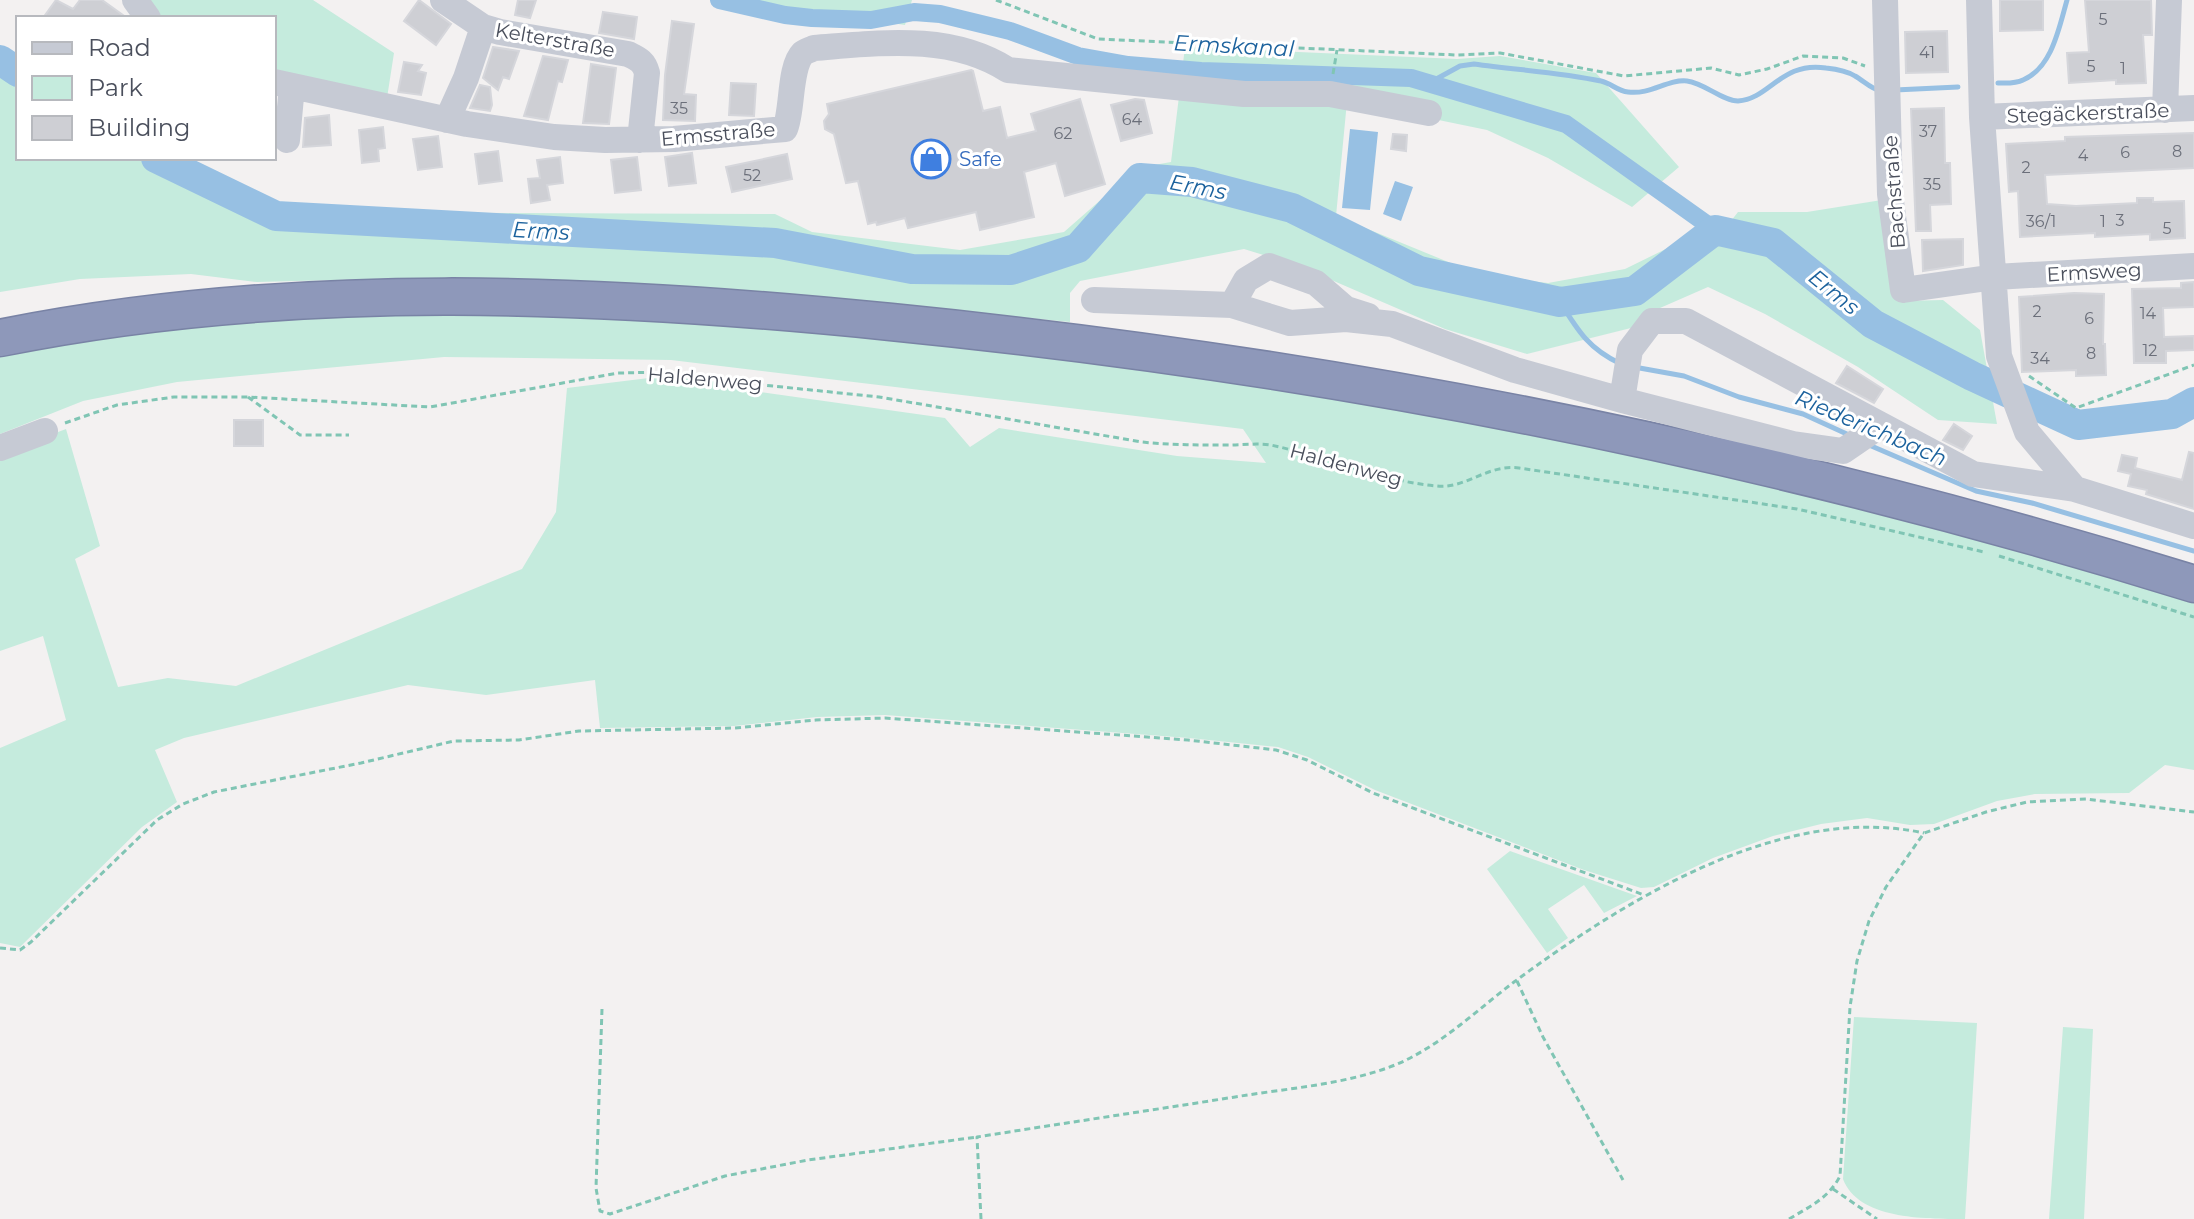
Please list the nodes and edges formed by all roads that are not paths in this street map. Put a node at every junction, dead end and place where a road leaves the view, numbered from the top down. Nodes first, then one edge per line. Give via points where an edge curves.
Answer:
1 (443, 0) edge
2 (1885, 0) edge
3 (1979, 0) edge
4 (2169, 0) edge
5 (483, 27) junction
6 (283, 84) edge
7 (2194, 108) edge
8 (2165, 110) junction
9 (1429, 113) dead end
10 (1982, 117) junction
11 (447, 120) junction
12 (287, 140) dead end
13 (640, 140) junction
14 (2194, 266) edge
15 (1995, 277) junction
16 (1094, 300) dead end
17 (1232, 305) junction
18 (1392, 324) junction
19 (0, 338) edge
20 (1622, 400) junction
21 (45, 431) road end
22 (1866, 435) junction
23 (0, 448) edge
24 (2075, 489) junction
25 (2194, 526) edge
26 (2194, 584) edge

1 - 5 street, Kelterstraße
2 - 15 street, Bachstraße via 1890,194 1903,290
3 - 10 street
4 - 8 street
5 - 11 street
5 - 13 street, Kelterstraße via 638,58 647,73
6 - 11 street, Ermsstraße
6 - 12 street
7 - 8 street, Stegäckerstraße
8 - 10 street, Stegäckerstraße
9 - 13 street, Ermsstraße via 1330,94 1244,94 1008,70 974,52 919,43 803,52 785,129
10 - 15 street
11 - 13 street, Ermsstraße via 554,137
14 - 15 street, Ermsweg
15 - 24 street via 1999,356 2027,432
16 - 17 street
17 - 18 street via 1290,323 1346,319
17 - 18 street via 1246,280 1269,266 1316,283 1346,309
18 - 20 street via 1515,370
19 - 26 highway via 197,307 429,296 659,303 980,331 1330,378 1609,432 1906,501
20 - 22 street via 1793,444 1843,451
20 - 22 street via 1628,363 1652,321 1686,321
21 - 23 street
22 - 24 street via 1973,474
24 - 25 street

